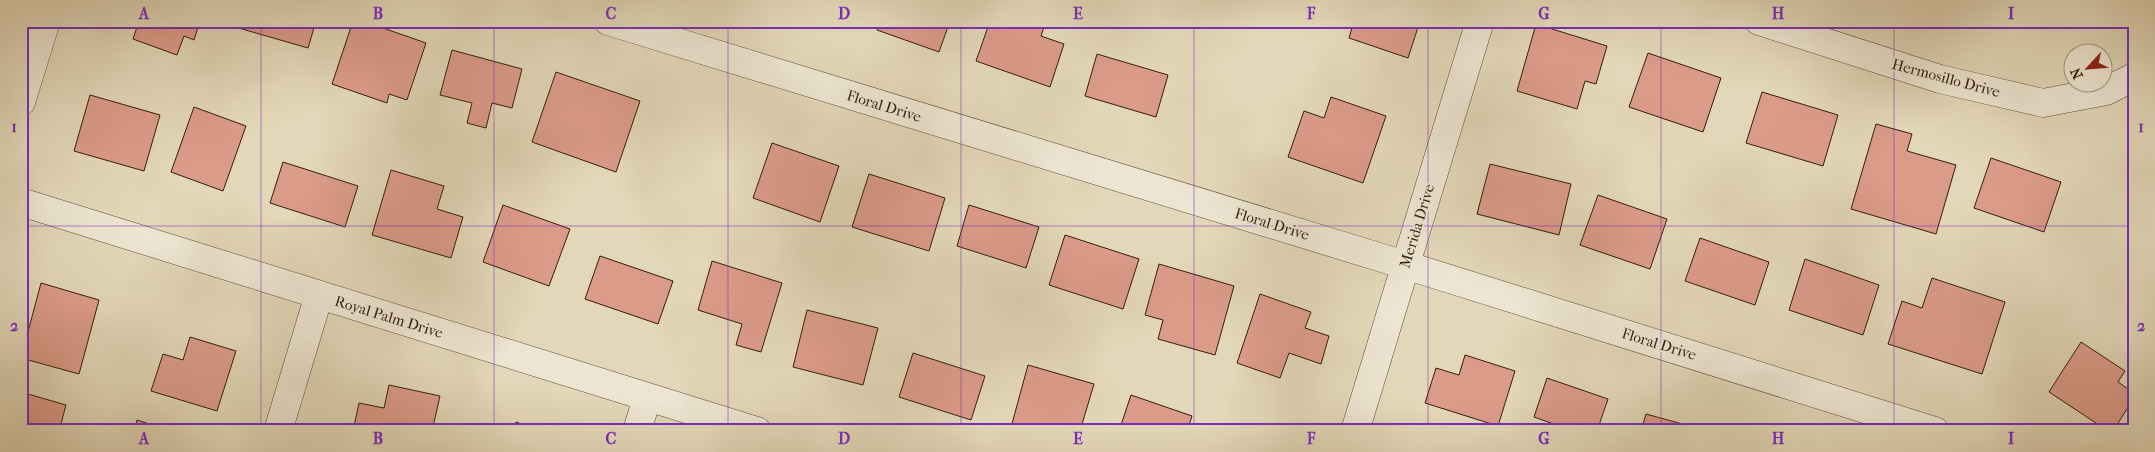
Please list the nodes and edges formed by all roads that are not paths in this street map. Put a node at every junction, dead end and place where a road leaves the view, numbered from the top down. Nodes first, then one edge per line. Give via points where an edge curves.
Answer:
1 (46, 21) edge
2 (608, 21) edge
3 (1480, 21) edge
4 (1759, 21) edge
5 (2134, 77) edge
6 (21, 102) edge
7 (21, 202) edge
8 (1405, 265) junction
9 (319, 295) junction
10 (648, 398) junction
11 (278, 431) edge
12 (637, 431) edge
13 (757, 431) edge
14 (1355, 431) edge
15 (1935, 431) edge

1 - 6 street
2 - 8 street, Floral Drive
3 - 8 street, Merida Drive
4 - 5 street, Hermosillo Drive via 1940,79 2043,103 2106,91
7 - 9 street, Royal Palm Drive
8 - 14 street, Merida Drive
8 - 15 street, Floral Drive
9 - 10 street, Royal Palm Drive
9 - 11 street
10 - 12 street
10 - 13 street, Royal Palm Drive

